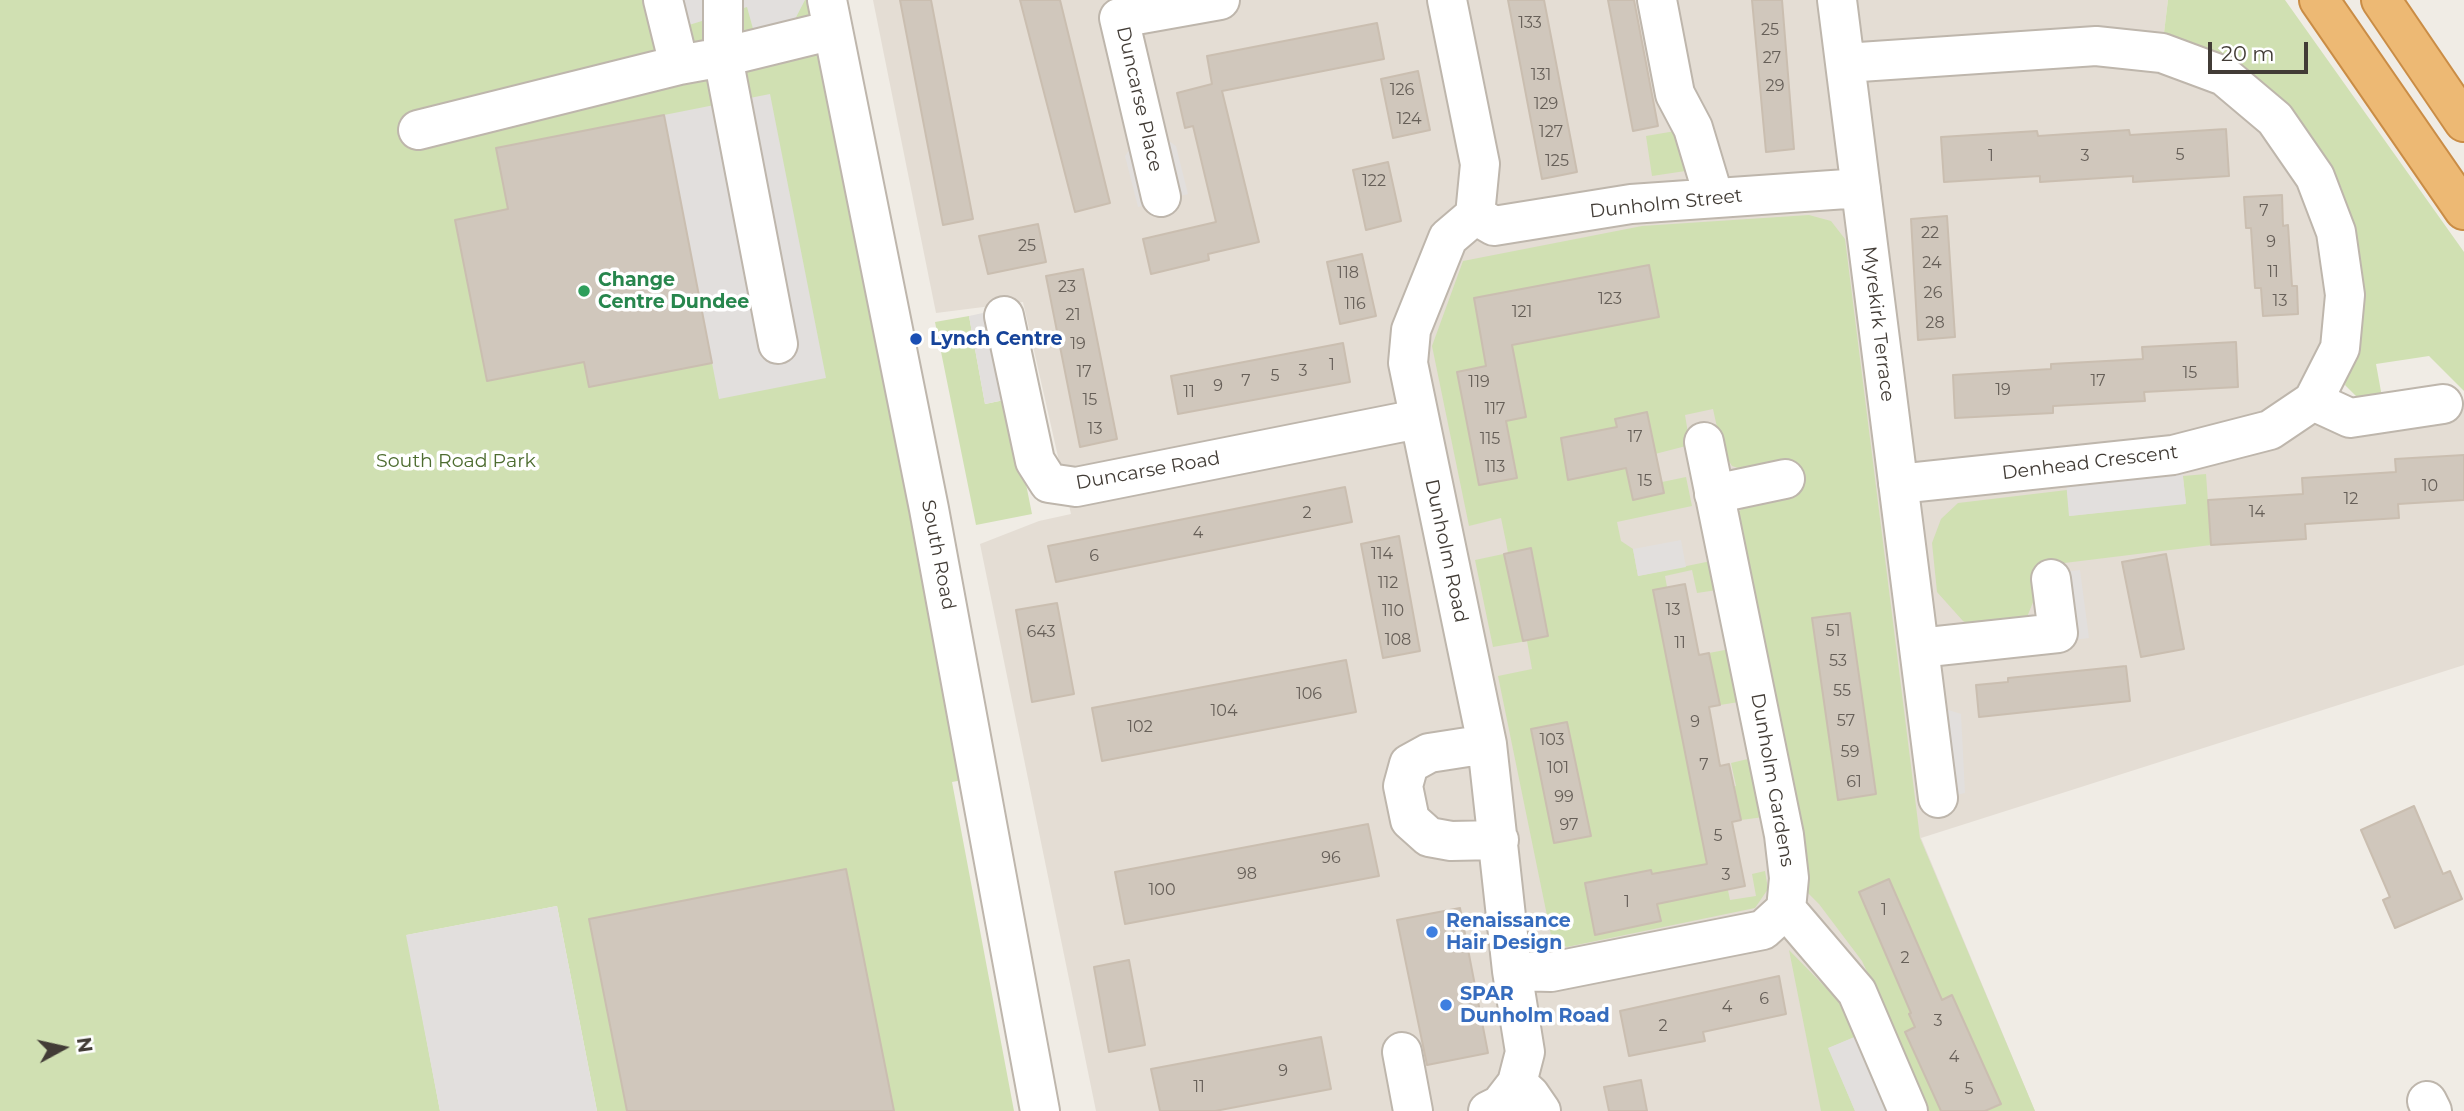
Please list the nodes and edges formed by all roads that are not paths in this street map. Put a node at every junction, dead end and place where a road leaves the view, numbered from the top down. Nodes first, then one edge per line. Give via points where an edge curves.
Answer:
1 (663, 0) edge
2 (723, 0) edge
3 (1220, 0) edge
4 (1447, 0) edge
5 (1657, 0) edge
6 (1837, 0) edge
7 (2319, 0) edge
8 (2381, 0) edge
9 (830, 15) edge
10 (723, 57) junction
11 (1845, 63) junction
12 (679, 65) junction
13 (2464, 122) edge
14 (418, 130) dead end
15 (1861, 188) junction
16 (1161, 197) dead end
17 (1714, 198) junction
18 (2464, 210) edge
19 (1475, 215) junction
20 (1003, 316) dead end
21 (778, 344) dead end
22 (2313, 401) junction
23 (2444, 404) dead end
24 (1418, 419) junction
25 (1704, 442) dead end
26 (1785, 480) dead end
27 (1898, 484) junction
28 (1714, 494) junction
29 (2052, 579) dead end
30 (1919, 648) junction
31 (1487, 744) junction
32 (1938, 799) dead end
33 (1499, 840) junction
34 (1786, 909) junction
35 (1512, 971) junction
36 (1402, 1052) dead end
37 (1529, 1097) edge
38 (1040, 1111) edge
39 (1413, 1111) edge
40 (1488, 1111) edge
41 (1908, 1111) edge

1 - 12 street
2 - 10 street
3 - 16 street, Duncarse Place via 1119,18
4 - 19 street via 1480,164
5 - 17 street via 1675,94 1693,128
6 - 11 street, Myrekirk Terrace
7 - 18 highway
8 - 13 highway
9 - 10 street
9 - 38 street, South Road via 929,509
10 - 12 street
10 - 21 street
11 - 15 street, Myrekirk Terrace
11 - 22 street, Denhead Crescent via 2096,46 2162,54 2224,76 2275,119 2315,177 2336,232 2345,295 2340,348
12 - 14 street
15 - 17 street, Dunholm Street
15 - 27 street, Myrekirk Terrace
17 - 19 street, Dunholm Street via 1631,204 1494,226
19 - 24 street, Dunholm Road via 1448,238 1411,330 1408,363
20 - 24 street, Duncarse Road via 1035,461 1049,483 1076,487
22 - 23 street via 2350,418
22 - 27 street, Denhead Crescent via 2270,430 2174,455
24 - 31 street, Dunholm Road
25 - 28 street, Dunholm Gardens
26 - 28 street
27 - 30 street, Myrekirk Terrace
28 - 34 street, Dunholm Gardens via 1784,835 1789,878
29 - 30 street via 2058,633
30 - 32 street, Myrekirk Terrace
31 - 33 street, Dunholm Road
31 - 33 street via 1429,753 1409,764 1403,786 1410,820 1429,837
33 - 35 street, Dunholm Road
34 - 35 street via 1762,930 1550,972
34 - 41 street via 1857,992
35 - 37 street, Dunholm Road
36 - 39 street
37 - 40 street

